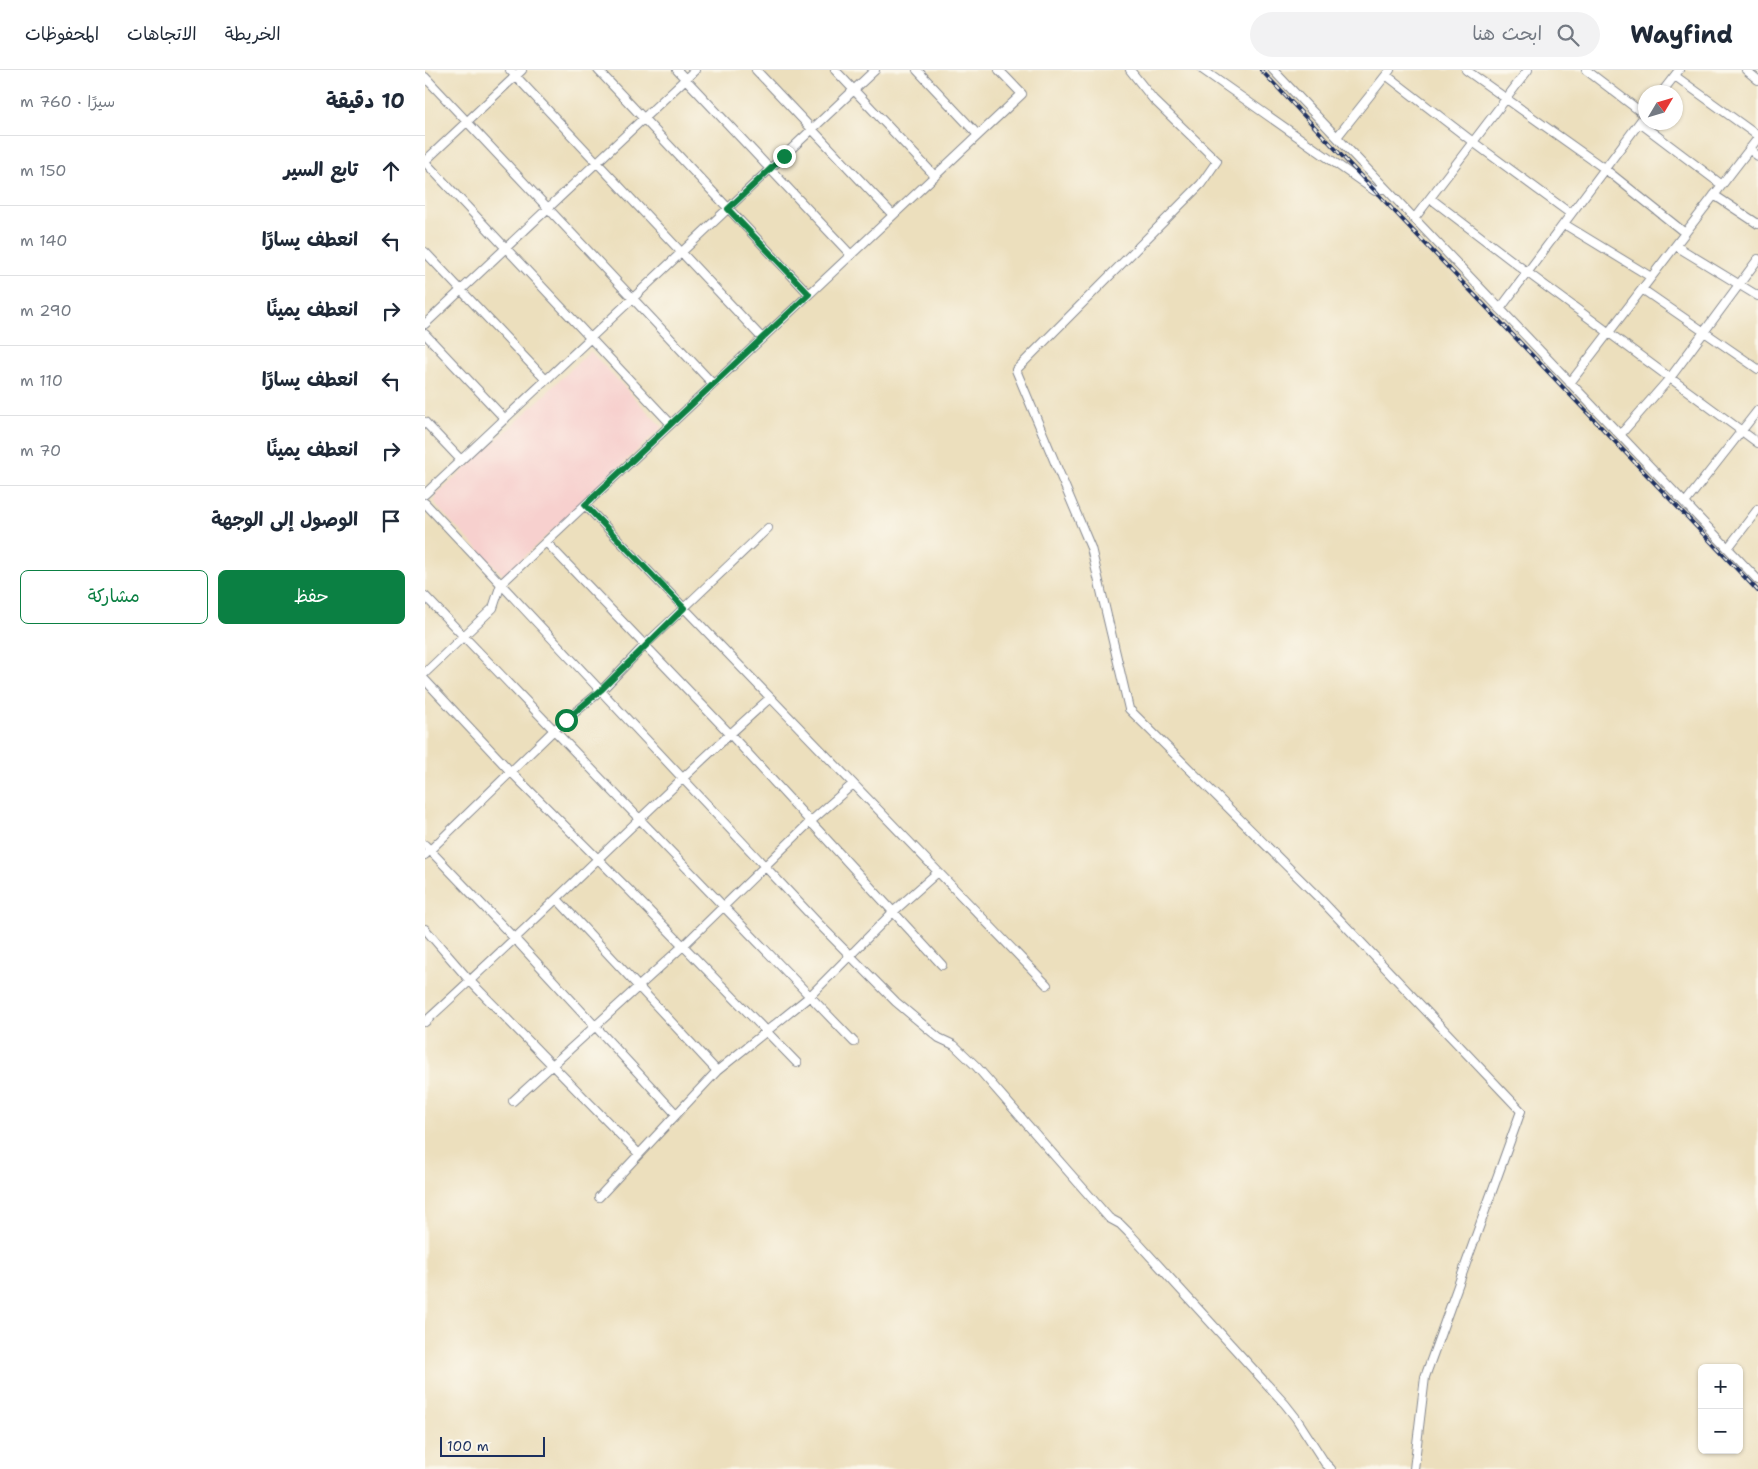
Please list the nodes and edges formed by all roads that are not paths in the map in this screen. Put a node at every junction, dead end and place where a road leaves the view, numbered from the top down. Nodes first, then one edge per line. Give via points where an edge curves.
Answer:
1 (598, 70) edge
2 (677, 70) edge
3 (695, 70) edge
4 (756, 70) edge
5 (835, 70) edge
6 (875, 70) edge
7 (917, 70) edge
8 (999, 70) edge
9 (1130, 70) edge
10 (1203, 70) edge
11 (1273, 70) edge
12 (1466, 70) edge
13 (1528, 70) edge
14 (1586, 70) edge
15 (1746, 70) edge
16 (516, 72) edge
17 (1388, 72) edge
18 (1677, 73) edge
19 (425, 78) edge
20 (685, 79) junction
21 (1758, 80) edge
22 (1668, 85) edge
23 (854, 90) junction
24 (1506, 98) junction
25 (1638, 110) edge
26 (644, 119) junction
27 (467, 122) junction
28 (1638, 126) edge
29 (812, 130) junction
30 (1649, 130) edge
31 (978, 135) junction
32 (1337, 137) junction
33 (1758, 137) edge
34 (1473, 142) junction
35 (1749, 149) junction
36 (1758, 156) edge
37 (425, 162) edge
38 (597, 162) junction
39 (770, 169) junction
40 (1605, 169) junction
41 (935, 176) junction
42 (1721, 185) junction
43 (1385, 188) junction
44 (1714, 195) junction
45 (1430, 198) junction
46 (548, 208) junction
47 (728, 209) junction
48 (1571, 214) junction
49 (893, 215) junction
50 (1414, 219) junction
51 (1564, 224) junction
52 (1758, 224) edge
53 (1685, 233) junction
54 (1675, 246) junction
55 (506, 248) junction
56 (425, 252) edge
57 (682, 252) junction
58 (851, 255) junction
59 (1758, 259) edge
60 (1527, 273) junction
61 (1651, 277) junction
62 (1740, 284) junction
63 (1642, 289) junction
64 (461, 290) junction
65 (809, 294) junction
66 (1758, 296) edge
67 (633, 298) junction
68 (1500, 309) junction
69 (425, 324) edge
70 (1609, 332) junction
71 (1703, 332) junction
72 (425, 334) edge
73 (591, 338) junction
74 (762, 338) junction
75 (1758, 369) edge
76 (1670, 378) junction
77 (546, 380) junction
78 (1571, 383) junction
79 (713, 384) junction
80 (1758, 410) edge
81 (505, 419) junction
82 (425, 422) edge
83 (671, 424) junction
84 (1741, 430) junction
85 (1620, 436) junction
86 (1758, 443) edge
87 (461, 460) junction
88 (425, 494) edge
89 (425, 503) edge
90 (1685, 503) junction
91 (585, 505) junction
92 (1758, 510) edge
93 (768, 528) dead end
94 (545, 542) junction
95 (1728, 548) junction
96 (1758, 580) edge
97 (501, 584) junction
98 (425, 596) edge
99 (684, 608) junction
100 (463, 636) junction
101 (645, 645) junction
102 (425, 673) edge
103 (425, 680) edge
104 (601, 690) junction
105 (770, 698) junction
106 (554, 730) junction
107 (730, 734) junction
108 (511, 772) junction
109 (683, 779) junction
110 (853, 784) junction
111 (639, 818) junction
112 (810, 822) junction
113 (427, 850) edge
114 (599, 860) junction
115 (765, 866) junction
116 (938, 872) junction
117 (557, 899) junction
118 (723, 906) junction
119 (893, 912) junction
120 (425, 929) edge
121 (515, 939) junction
122 (683, 946) junction
123 (849, 955) junction
124 (942, 965) dead end
125 (470, 981) junction
126 (1047, 985) dead end
127 (638, 986) junction
128 (809, 996) junction
129 (425, 1022) edge
130 (595, 1026) junction
131 (766, 1031) junction
132 (854, 1042) dead end
133 (797, 1063) dead end
134 (553, 1065) junction
135 (717, 1071) junction
136 (513, 1101) dead end
137 (676, 1114) junction
138 (639, 1154) junction
139 (599, 1197) dead end
140 (1331, 1469) edge
141 (1414, 1469) edge

1 - 26 street
2 - 20 street
3 - 20 street
4 - 29 street
5 - 23 street
6 - 23 street
7 - 31 street
8 - 31 street via 1022,94
9 - 141 street via 1153,99 1217,161 1201,184 1016,370 1091,548 1129,709 1322,901 1521,1111 1425,1377
10 - 43 street via 1375,191
11 - 32 street
12 - 24 street
13 - 24 street
14 - 25 street
15 - 21 street
16 - 27 street
16 - 38 street
17 - 32 street
17 - 34 street
18 - 22 street
18 - 33 street
19 - 27 street
20 - 26 street
20 - 39 street
23 - 29 street
23 - 41 street
24 - 34 street
24 - 40 street
26 - 38 street
26 - 47 street
27 - 37 street
27 - 46 street
28 - 40 street
29 - 39 street
29 - 49 street
30 - 42 street
31 - 41 street
32 - 43 street
33 - 35 street
34 - 45 street
34 - 48 street
35 - 36 street
35 - 42 street
37 - 55 street
38 - 46 street
38 - 57 street
39 - 47 street
39 - 58 street
40 - 48 street
40 - 53 street
41 - 49 street
42 - 44 street
43 - 50 street
44 - 52 street
44 - 53 street
45 - 50 street
45 - 60 street
46 - 55 street
46 - 67 street
47 - 57 street
47 - 65 street
48 - 51 street
49 - 58 street
50 - 68 street
51 - 60 street
51 - 61 street
53 - 54 street
54 - 61 street
54 - 62 street
55 - 64 street
55 - 73 street
56 - 64 street
57 - 67 street
57 - 74 street
58 - 65 street
59 - 62 street
60 - 68 street
60 - 70 street
61 - 63 street
62 - 66 street
62 - 71 street
63 - 70 street
63 - 71 street
64 - 69 street
64 - 77 street
65 - 74 street
67 - 73 street
67 - 79 street
68 - 78 street
70 - 76 street
70 - 78 street
71 - 75 street
71 - 76 street
72 - 81 street
73 - 77 street
73 - 83 street
74 - 79 street
76 - 84 street
76 - 85 street
77 - 81 street
78 - 85 street
79 - 83 street
80 - 84 street
81 - 87 street
82 - 87 street
83 - 91 street
84 - 86 street
84 - 90 street
85 - 90 street
87 - 88 street
89 - 97 street
90 - 95 street
91 - 94 street
91 - 99 street
92 - 95 street
93 - 99 street
94 - 97 street
94 - 101 street
95 - 96 street
97 - 100 street via 493,608
97 - 104 street
98 - 100 street
99 - 101 street
99 - 105 street
100 - 102 street
100 - 106 street
101 - 104 street
101 - 107 street
103 - 108 street
104 - 106 street
104 - 109 street
105 - 107 street
105 - 110 street
106 - 108 street
106 - 111 street
107 - 109 street
107 - 112 street
108 - 113 street
108 - 114 street
109 - 111 street
109 - 115 street
110 - 112 street
110 - 116 street
111 - 114 street
111 - 118 street
112 - 115 street
112 - 119 street
113 - 121 street
114 - 117 street
114 - 122 street
115 - 118 street
115 - 123 street
116 - 119 street
116 - 126 street
117 - 121 street
117 - 127 street
118 - 122 street
118 - 128 street
119 - 123 street
119 - 124 street
120 - 125 street
121 - 125 street
121 - 130 street
122 - 127 street
122 - 131 street
123 - 128 street
123 - 140 street via 896,1002 939,1038 954,1045 976,1066 1109,1218 1129,1233 1285,1404
125 - 129 street
125 - 134 street
127 - 130 street
127 - 135 street
128 - 131 street
128 - 132 street
130 - 134 street
130 - 137 street
131 - 133 street
131 - 135 street
134 - 136 street
134 - 138 street
135 - 137 street
137 - 138 street
138 - 139 street

